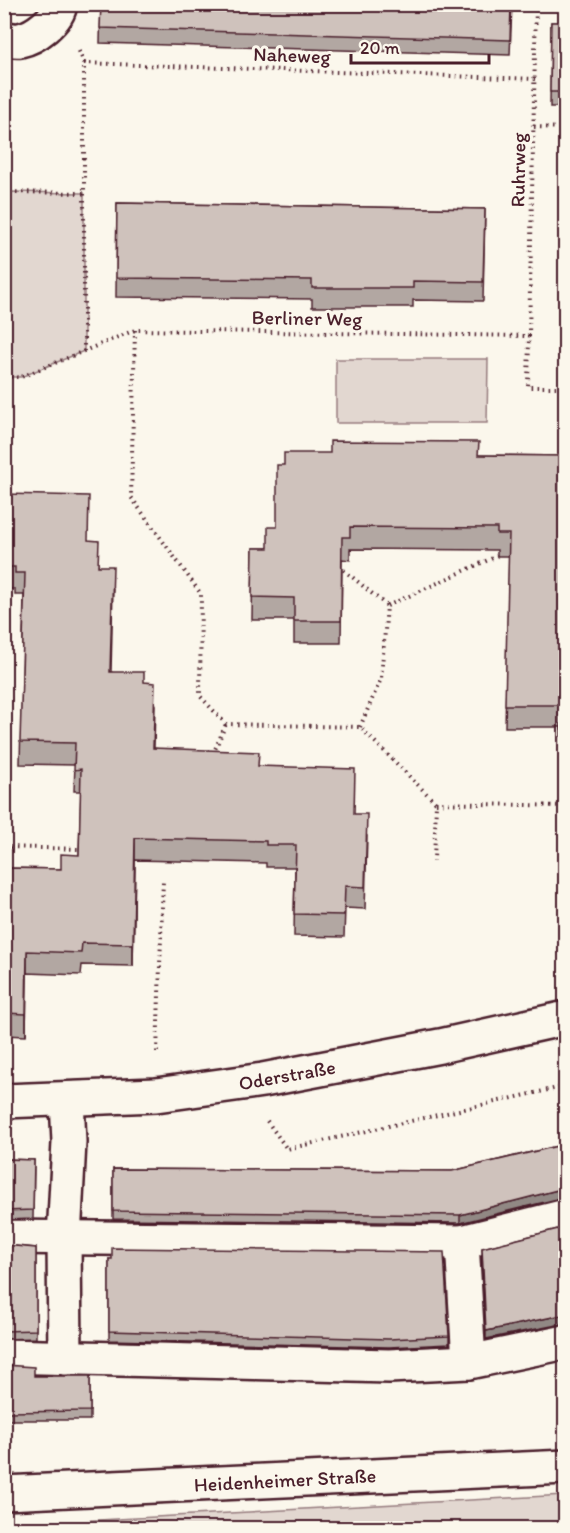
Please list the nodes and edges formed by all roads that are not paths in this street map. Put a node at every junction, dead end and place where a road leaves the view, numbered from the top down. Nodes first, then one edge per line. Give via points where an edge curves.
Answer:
1 (60, 4) edge
2 (4, 39) edge
3 (566, 1018) edge
4 (67, 1100) junction
5 (4, 1101) edge
6 (566, 1216) edge
7 (4, 1237) edge
8 (64, 1238) junction
9 (462, 1242) junction
10 (566, 1342) edge
11 (4, 1356) edge
12 (65, 1358) junction
13 (469, 1362) junction
14 (566, 1467) edge
15 (4, 1493) edge

1 - 2 street via 44,28 20,40
3 - 4 street, Oderstraße via 263,1080 156,1095
4 - 5 street, Oderstraße
4 - 8 street
6 - 9 street
7 - 8 street
8 - 9 street
8 - 12 street
9 - 13 street
10 - 13 street
11 - 12 street
12 - 13 street via 389,1366
14 - 15 street, Heidenheimer Straße

